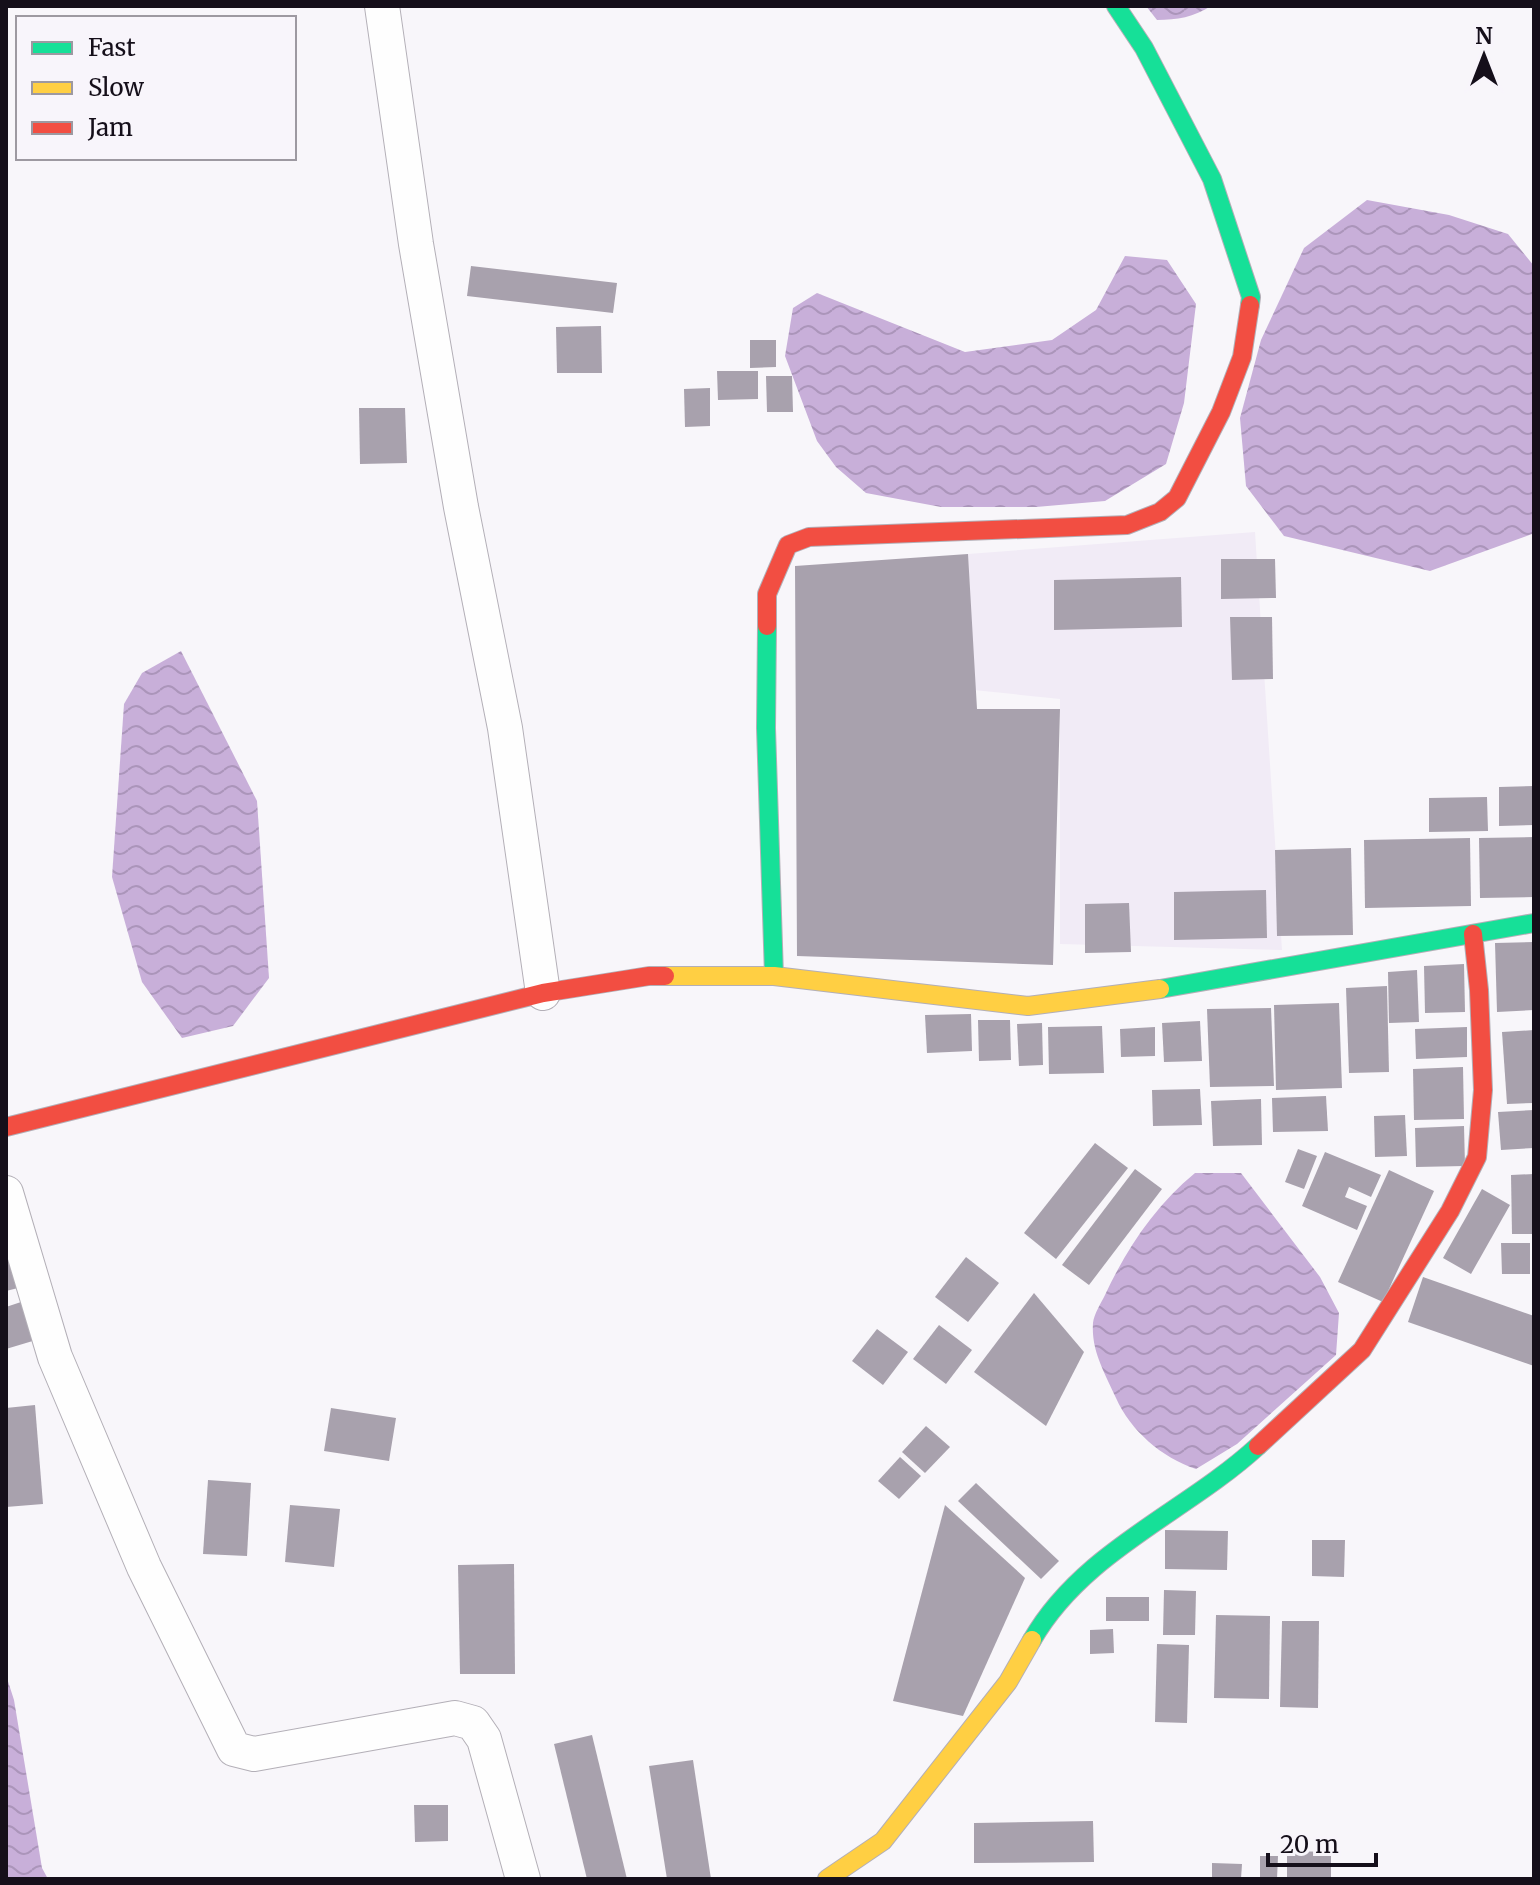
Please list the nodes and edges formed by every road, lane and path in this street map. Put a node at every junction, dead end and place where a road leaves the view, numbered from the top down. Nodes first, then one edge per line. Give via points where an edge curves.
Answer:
1 (382, 6) edge
2 (1116, 6) edge
3 (1534, 923) edge
4 (1473, 934) junction
5 (774, 976) junction
6 (543, 993) junction
7 (6, 1127) edge
8 (6, 1193) edge
9 (523, 1879) edge
10 (827, 1879) edge

1 - 6 street via 416,244 505,728
2 - 5 street via 1144,48 1212,179 1251,297 1242,357 1177,498 1160,512 1127,525 809,537 788,545 767,594
3 - 4 street
4 - 5 street via 1134,994 1028,1006
4 - 10 street via 1483,1090 1477,1157 1450,1211 1362,1350 1230,1472 1093,1566 1044,1619 1008,1682 883,1841
5 - 6 street via 649,976
6 - 7 street
8 - 9 street via 61,1370 144,1567 234,1749 254,1754 455,1718 473,1723 484,1739

